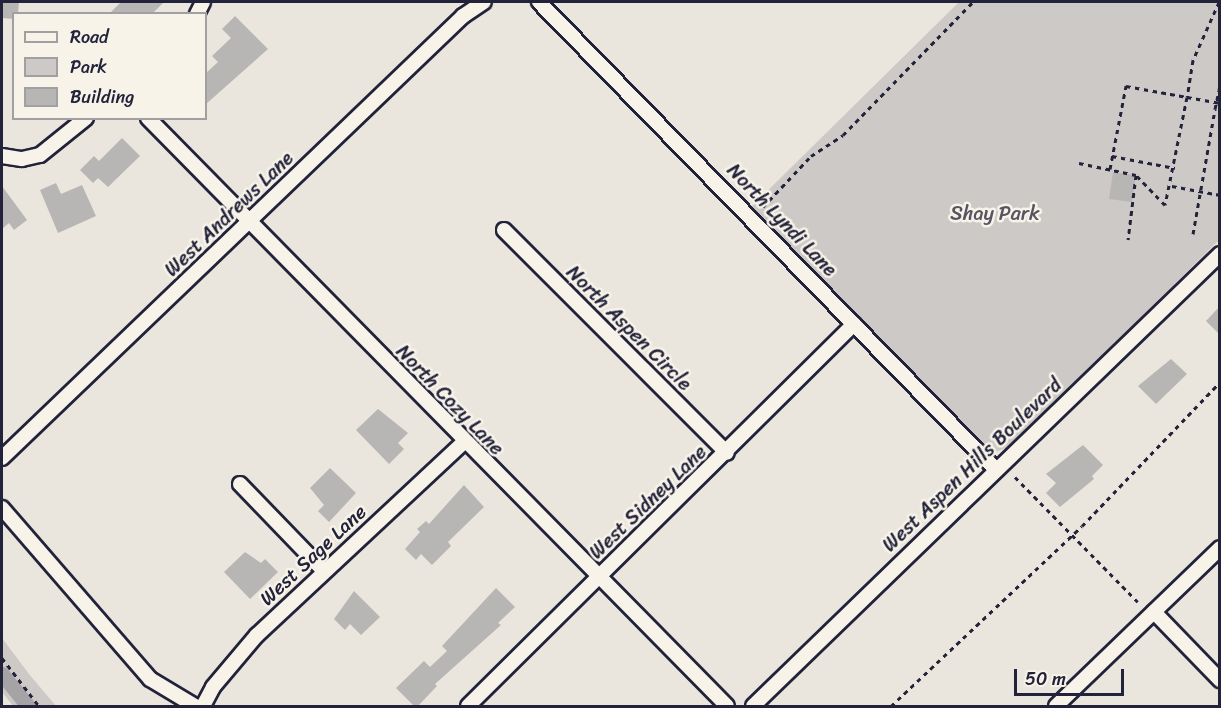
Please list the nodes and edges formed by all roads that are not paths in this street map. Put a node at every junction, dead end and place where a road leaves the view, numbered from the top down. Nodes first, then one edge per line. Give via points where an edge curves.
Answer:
1 (484, 2) edge
2 (539, 2) edge
3 (84, 120) edge
4 (150, 120) edge
5 (2, 156) edge
6 (250, 221) junction
7 (504, 230) dead end
8 (1220, 254) edge
9 (855, 324) junction
10 (463, 443) junction
11 (727, 453) junction
12 (2, 458) edge
13 (995, 470) junction
14 (240, 484) dead end
15 (2, 508) edge
16 (1220, 548) edge
17 (324, 571) junction
18 (597, 579) junction
19 (1154, 612) junction
20 (1220, 680) edge
21 (195, 706) edge
22 (204, 706) edge
23 (468, 706) edge
24 (727, 706) edge
25 (753, 706) edge
26 (1056, 706) edge

1 - 6 street, West Andrews Lane via 463,16
2 - 9 street, North Lyndi Lane
3 - 5 street via 40,155 22,159
4 - 6 street, North Cozy Lane
6 - 10 street, North Cozy Lane
6 - 12 street, West Andrews Lane
7 - 11 street, North Aspen Circle
8 - 13 street, West Aspen Hills Boulevard
9 - 11 street, West Sidney Lane
9 - 13 street, North Lyndi Lane
10 - 17 street, West Sage Lane
10 - 18 street, North Cozy Lane
11 - 18 street, West Sidney Lane
13 - 25 street, West Aspen Hills Boulevard
14 - 17 street
15 - 21 street via 144,672 163,690
16 - 19 street
17 - 22 street, West Sage Lane via 228,667
18 - 23 street, West Sidney Lane
18 - 24 street, North Cozy Lane
19 - 20 street
19 - 26 street

